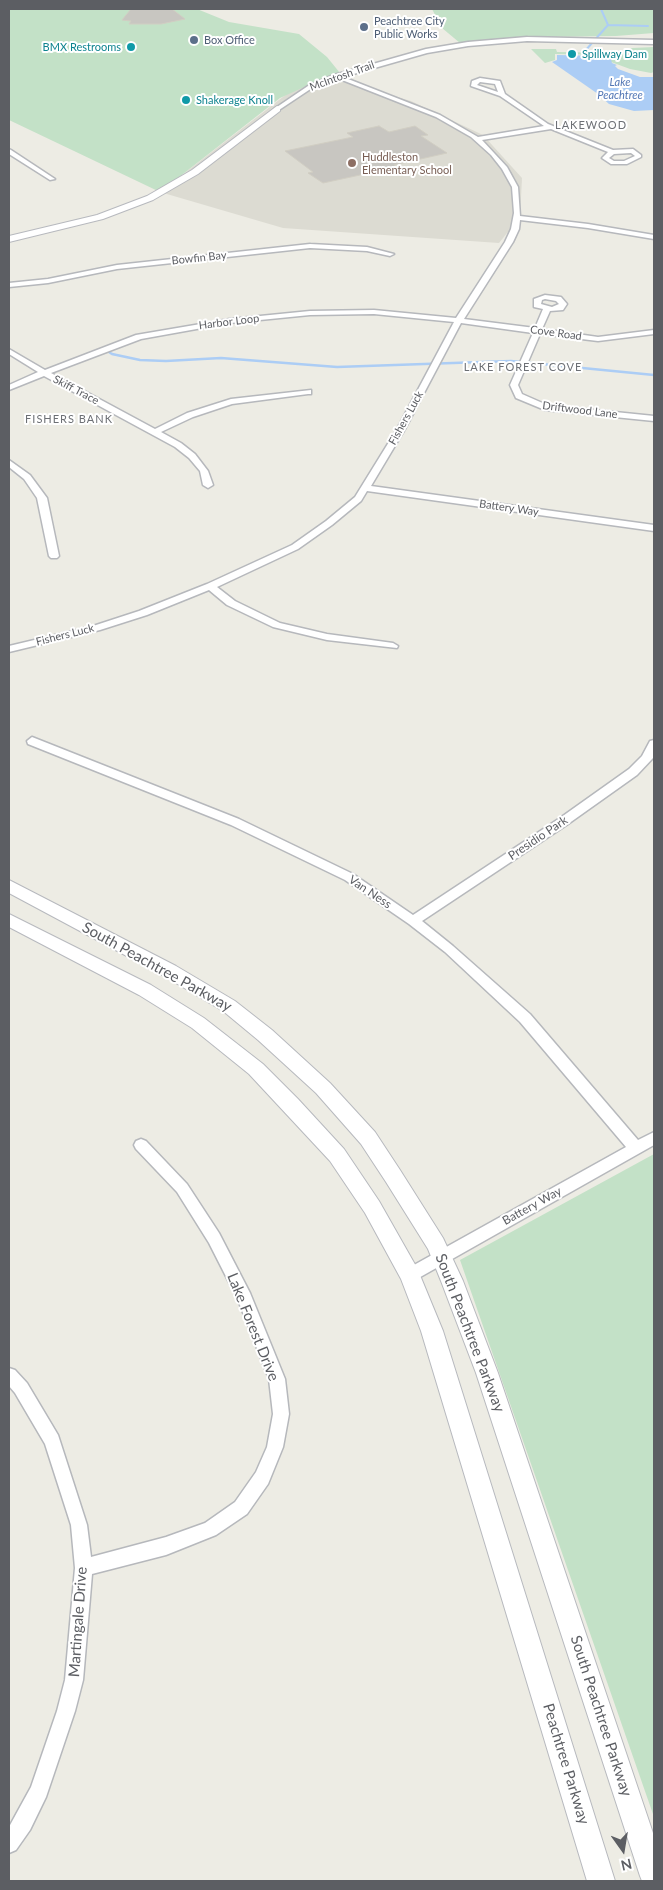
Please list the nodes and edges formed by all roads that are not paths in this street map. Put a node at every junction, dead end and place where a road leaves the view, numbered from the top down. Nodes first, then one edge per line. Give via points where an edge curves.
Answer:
1 (654, 42) edge
2 (336, 76) junction
3 (502, 95) dead end
4 (277, 109) joint
5 (549, 126) junction
6 (476, 138) junction
7 (9, 151) edge
8 (612, 152) dead end
9 (52, 179) dead end
10 (517, 218) junction
11 (654, 237) edge
12 (9, 239) edge
13 (390, 254) dead end
14 (9, 285) edge
15 (547, 309) dead end
16 (459, 320) junction
17 (539, 331) junction
18 (654, 332) edge
19 (9, 351) edge
20 (45, 373) junction
21 (9, 388) edge
22 (308, 392) dead end
23 (654, 419) edge
24 (155, 432) junction
25 (9, 463) edge
26 (208, 485) dead end
27 (365, 488) junction
28 (654, 528) edge
29 (54, 556) dead end
30 (210, 586) junction
31 (394, 646) dead end
32 (9, 649) edge
33 (32, 741) dead end
34 (654, 744) edge
35 (9, 886) edge
36 (9, 920) edge
37 (413, 920) junction
38 (654, 1138) edge
39 (141, 1145) dead end
40 (636, 1148) junction
41 (442, 1257) junction
42 (410, 1274) junction
43 (9, 1375) edge
44 (84, 1568) junction
45 (539, 1676) joint
46 (9, 1843) edge
47 (591, 1847) junction
48 (654, 1876) edge
49 (597, 1881) edge
50 (601, 1881) edge

1 - 2 street, McIntosh Trail via 517,40 452,46
2 - 4 street, McIntosh Trail via 310,87
2 - 6 street, Fishers Luck via 424,109
3 - 5 street
4 - 12 main road, McIntosh Trail via 195,172 150,198 100,217
5 - 6 street
5 - 8 street
6 - 10 street, Fishers Luck via 494,154 512,179
7 - 9 street
10 - 11 street
10 - 16 street, Fishers Luck via 510,242
13 - 14 street, Bowfin Bay via 367,249 310,246 126,266
15 - 17 street, Driftwood Lane
16 - 17 street, Cove Road
16 - 20 street, Harbor Loop via 374,312 310,313 179,329 98,350
16 - 27 street, Fishers Luck via 401,429
17 - 18 street, Cove Road via 598,339
17 - 23 street, Driftwood Lane via 514,385 520,396 531,403 560,409
19 - 20 street, Skiff Trace
20 - 21 street, Harbor Loop
20 - 24 street, Skiff Trace
22 - 24 street via 231,402 184,417
24 - 26 street, Skiff Trace via 192,456 204,471
25 - 29 street via 27,477 42,498
27 - 28 street, Battery Way
27 - 30 street, Fishers Luck via 358,499 295,547
30 - 31 street via 230,603 277,625 327,637
30 - 32 street, Fishers Luck via 143,614
33 - 37 street, Van Ness via 235,822 349,877
34 - 37 street, Presidio Park via 647,758 633,772
35 - 41 main road, South Peachtree Parkway via 170,971 228,1006 265,1035 322,1088 368,1138
36 - 42 main road, South Peachtree Parkway via 145,990 198,1023 256,1069 338,1154
37 - 40 street, Van Ness via 525,1018
38 - 40 street, Battery Way
39 - 44 street, Lake Forest Drive via 182,1188 214,1238 245,1298 277,1379 281,1414 275,1447 262,1478 241,1508 210,1530 166,1546
40 - 41 street, Battery Way
41 - 42 street, Battery Way
41 - 48 main road, South Peachtree Parkway via 487,1373
42 - 45 main road, South Peachtree Parkway via 432,1331
43 - 44 street, Martingale Drive via 21,1388 52,1441 79,1525
44 - 46 street, Martingale Drive via 75,1671 66,1711 39,1790
45 - 47 main road, Peachtree Parkway
47 - 49 main road
47 - 50 main road, Peachtree Parkway

